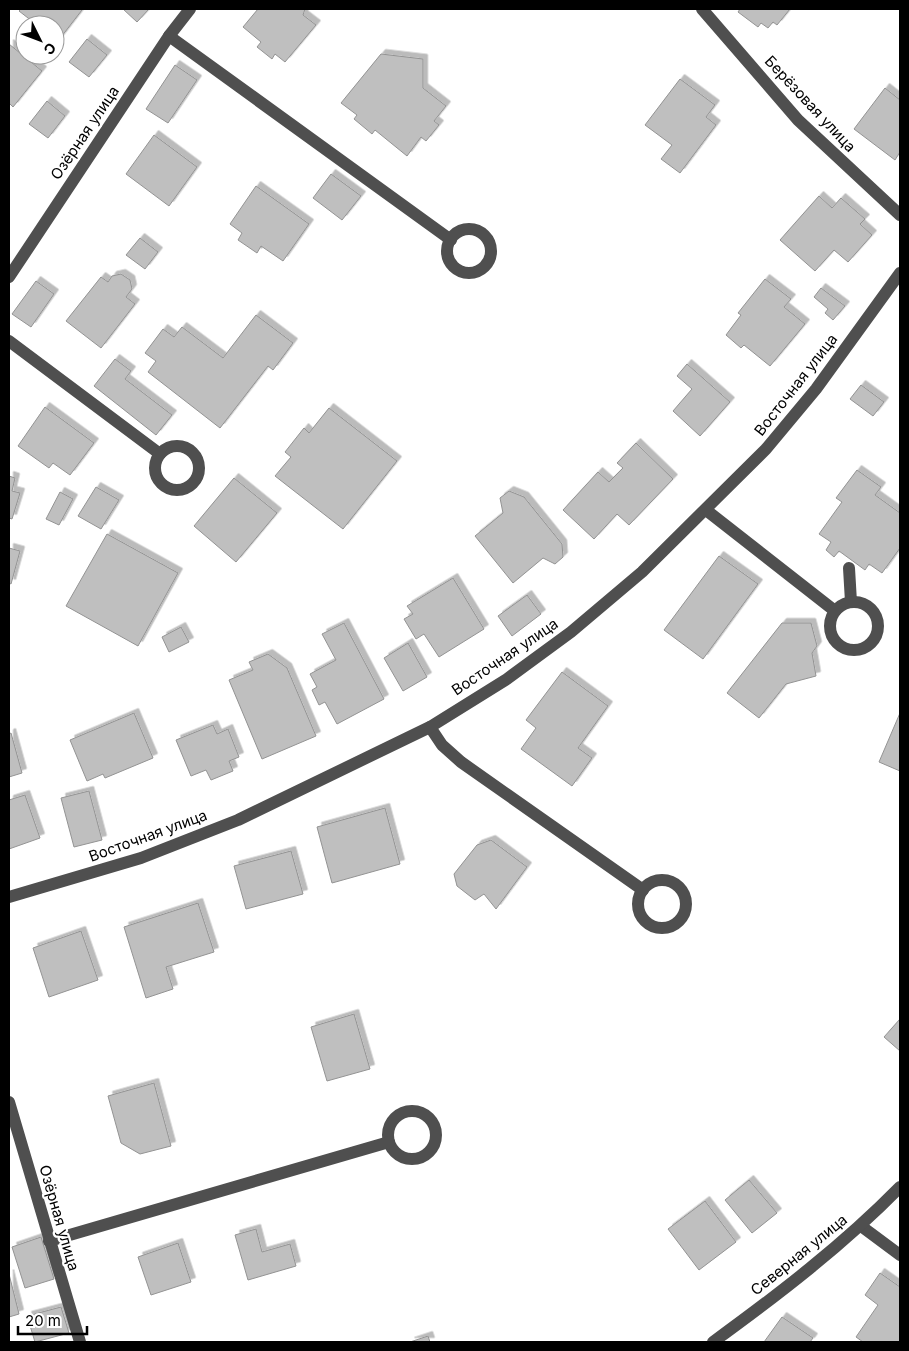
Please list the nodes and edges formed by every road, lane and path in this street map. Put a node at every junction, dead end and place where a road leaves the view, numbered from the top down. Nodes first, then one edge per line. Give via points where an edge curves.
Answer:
1 (190, 9) edge
2 (702, 9) edge
3 (169, 36) junction
4 (900, 214) edge
5 (451, 240) dead end
6 (900, 274) edge
7 (9, 277) edge
8 (9, 341) edge
9 (160, 454) dead end
10 (706, 510) junction
11 (849, 568) dead end
12 (851, 602) junction
13 (835, 611) junction
14 (430, 727) junction
15 (643, 890) dead end
16 (9, 897) edge
17 (9, 1102) edge
18 (389, 1142) dead end
19 (900, 1187) edge
20 (861, 1226) junction
21 (49, 1241) junction
22 (900, 1254) edge
23 (80, 1342) edge
24 (713, 1342) edge

1 - 3 street, Озёрная улица
2 - 4 street, Берёзовая улица via 798,120
3 - 5 street
3 - 7 street, Озёрная улица
6 - 10 street, Восточная улица via 816,389 766,449
8 - 9 street
10 - 13 street
10 - 14 street, Восточная улица via 642,572 571,632 507,679
11 - 12 street
12 - 13 street
12 - 13 street via 861,602 875,613 878,632 867,647 848,650 840,646 830,629
14 - 15 street via 442,745 461,762
14 - 16 street, Восточная улица via 238,820 141,858
17 - 21 street, Озёрная улица
18 - 21 street
19 - 20 street, Северная улица
20 - 22 street
20 - 24 street, Северная улица via 775,1297
21 - 23 street, Озёрная улица

